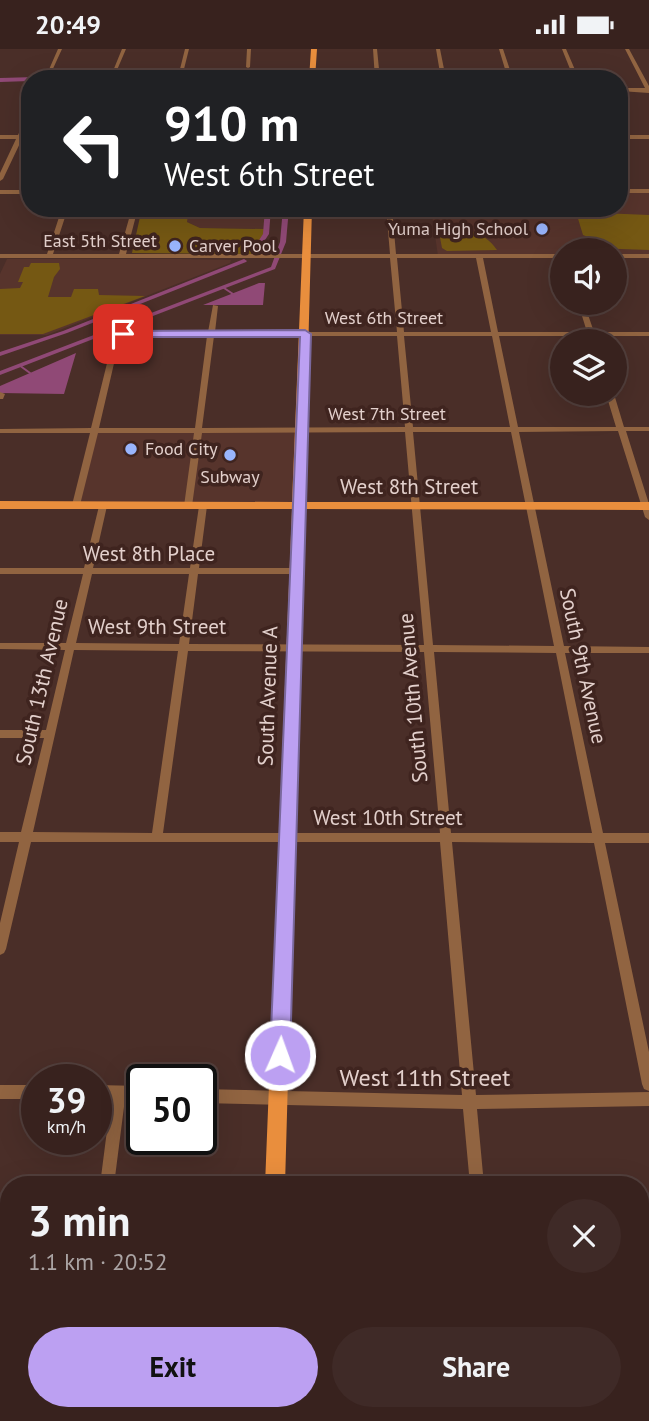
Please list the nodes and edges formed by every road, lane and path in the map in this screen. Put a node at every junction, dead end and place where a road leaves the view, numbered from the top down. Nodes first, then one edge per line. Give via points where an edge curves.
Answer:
1 (60, 49) edge
2 (124, 49) edge
3 (187, 49) edge
4 (249, 49) edge
5 (314, 49) edge
6 (375, 49) edge
7 (438, 49) edge
8 (501, 49) edge
9 (564, 49) edge
10 (627, 49) edge
11 (248, 67) dead end
12 (182, 69) dead end
13 (50, 70) edge
14 (115, 70) edge
15 (313, 70) edge
16 (377, 70) edge
17 (442, 70) edge
18 (508, 70) edge
19 (573, 70) edge
20 (628, 90) edge
21 (649, 90) edge
22 (0, 137) edge
23 (20, 137) joint
24 (628, 137) edge
25 (649, 137) edge
26 (0, 179) edge
27 (628, 191) edge
28 (649, 191) edge
29 (0, 192) edge
30 (21, 192) edge
31 (62, 217) edge
32 (133, 217) edge
33 (309, 217) edge
34 (390, 217) edge
35 (0, 256) edge
36 (122, 256) junction
37 (307, 256) junction
38 (394, 256) junction
39 (479, 256) junction
40 (550, 256) edge
41 (627, 256) edge
42 (649, 256) edge
43 (49, 257) junction
44 (215, 306) dead end
45 (212, 334) junction
46 (305, 334) junction
47 (403, 334) junction
48 (495, 334) junction
49 (649, 334) edge
50 (627, 335) edge
51 (550, 336) edge
52 (614, 406) edge
53 (514, 429) junction
54 (621, 429) junction
55 (649, 429) edge
56 (93, 430) junction
57 (199, 430) junction
58 (302, 430) junction
59 (410, 430) junction
60 (0, 431) edge
61 (0, 505) edge
62 (76, 505) junction
63 (103, 506) junction
64 (188, 506) junction
65 (203, 506) junction
66 (299, 506) junction
67 (418, 506) junction
68 (530, 506) junction
69 (648, 510) edge
70 (0, 571) edge
71 (87, 571) junction
72 (192, 571) junction
73 (298, 571) junction
74 (71, 645) junction
75 (0, 646) edge
76 (183, 646) junction
77 (294, 649) junction
78 (429, 649) junction
79 (560, 650) junction
80 (649, 650) edge
81 (0, 734) edge
82 (50, 734) junction
83 (157, 836) junction
84 (0, 837) edge
85 (26, 837) junction
86 (288, 838) junction
87 (446, 838) junction
88 (598, 838) junction
89 (649, 838) edge
90 (0, 949) edge
91 (649, 1084) edge
92 (0, 1092) edge
93 (21, 1092) edge
94 (112, 1092) edge
95 (119, 1092) junction
96 (126, 1092) edge
97 (217, 1097) edge
98 (278, 1099) junction
99 (649, 1099) edge
100 (470, 1102) junction
101 (108, 1176) edge
102 (275, 1176) edge
103 (476, 1176) edge

1 - 13 street
2 - 14 street
3 - 12 street
4 - 11 street
5 - 15 main road
6 - 16 street
7 - 17 street
8 - 18 street
9 - 19 street
10 - 21 street
20 - 21 street
22 - 23 street
23 - 26 street
24 - 25 street
27 - 28 street
29 - 30 street
31 - 43 street
32 - 36 street
33 - 37 main road, South Avenue A
34 - 38 street, South 10th Avenue
35 - 43 street, East 5th Street
36 - 37 street, East 5th Street
36 - 43 street, East 5th Street
37 - 38 street, East 5th Street
37 - 46 main road, South Avenue A
38 - 39 street, East 5th Street
38 - 47 street, South 10th Avenue
39 - 40 street, East 5th Street
39 - 48 street, South 9th Avenue
41 - 42 street
44 - 45 street
45 - 46 street, West 6th Street
45 - 56 street, West 6th Street via 120,336
45 - 57 street
46 - 47 street, West 6th Street
46 - 58 main road, South Avenue A
47 - 48 street, West 6th Street
47 - 59 street, South 10th Avenue
48 - 51 street, West 6th Street
48 - 53 street, South 9th Avenue
49 - 50 street, West 6th Street
52 - 54 street
53 - 54 street, West 7th Street
53 - 59 street, West 7th Street
53 - 68 street, South 9th Avenue
54 - 55 street, West 7th Street
54 - 69 street
56 - 57 street, West 7th Street
56 - 60 street, West 7th Street
56 - 62 street
57 - 58 street, West 7th Street
57 - 64 street
58 - 59 street, West 7th Street
58 - 66 main road, South Avenue A
59 - 67 street, South 10th Avenue
61 - 62 main road, West 8th Street
62 - 63 main road, West 8th Street
63 - 64 main road, West 8th Street
63 - 71 street, South 13th Avenue
64 - 65 main road, West 8th Street
65 - 66 main road, West 8th Street
65 - 72 street
66 - 67 main road, West 8th Street
66 - 73 main road, South Avenue A
67 - 68 main road, West 8th Street
67 - 78 street, South 10th Avenue
68 - 69 main road, West 8th Street
68 - 79 street, South 9th Avenue
70 - 71 street, West 8th Place
71 - 72 street, West 8th Place
71 - 74 street, South 13th Avenue
72 - 73 street, West 8th Place
72 - 76 street
73 - 77 main road, South Avenue A
74 - 75 street, West 9th Street
74 - 76 street, West 9th Street
74 - 82 street, South 13th Avenue
76 - 77 street, West 9th Street
76 - 83 street
77 - 78 street, West 9th Street
77 - 86 main road, South Avenue A
78 - 79 street, West 9th Street
78 - 87 street, South 10th Avenue
79 - 80 street, West 9th Street
79 - 88 street, South 9th Avenue
81 - 82 street
82 - 85 street, South 13th Avenue
83 - 85 street, West 10th Street
83 - 86 street, West 10th Street
84 - 85 street, West 10th Street
85 - 90 street, South 13th Avenue
86 - 87 street, West 10th Street
86 - 98 main road, South Avenue A
87 - 88 street, West 10th Street
87 - 100 street, South 10th Avenue
88 - 89 street, West 10th Street
88 - 91 street, South 9th Avenue
92 - 93 street
94 - 95 street
95 - 96 street
95 - 101 street
97 - 98 street, West 11th Street
98 - 100 street, West 11th Street
98 - 102 main road, South Avenue A
99 - 100 street, West 11th Street
100 - 103 street, South 10th Avenue

